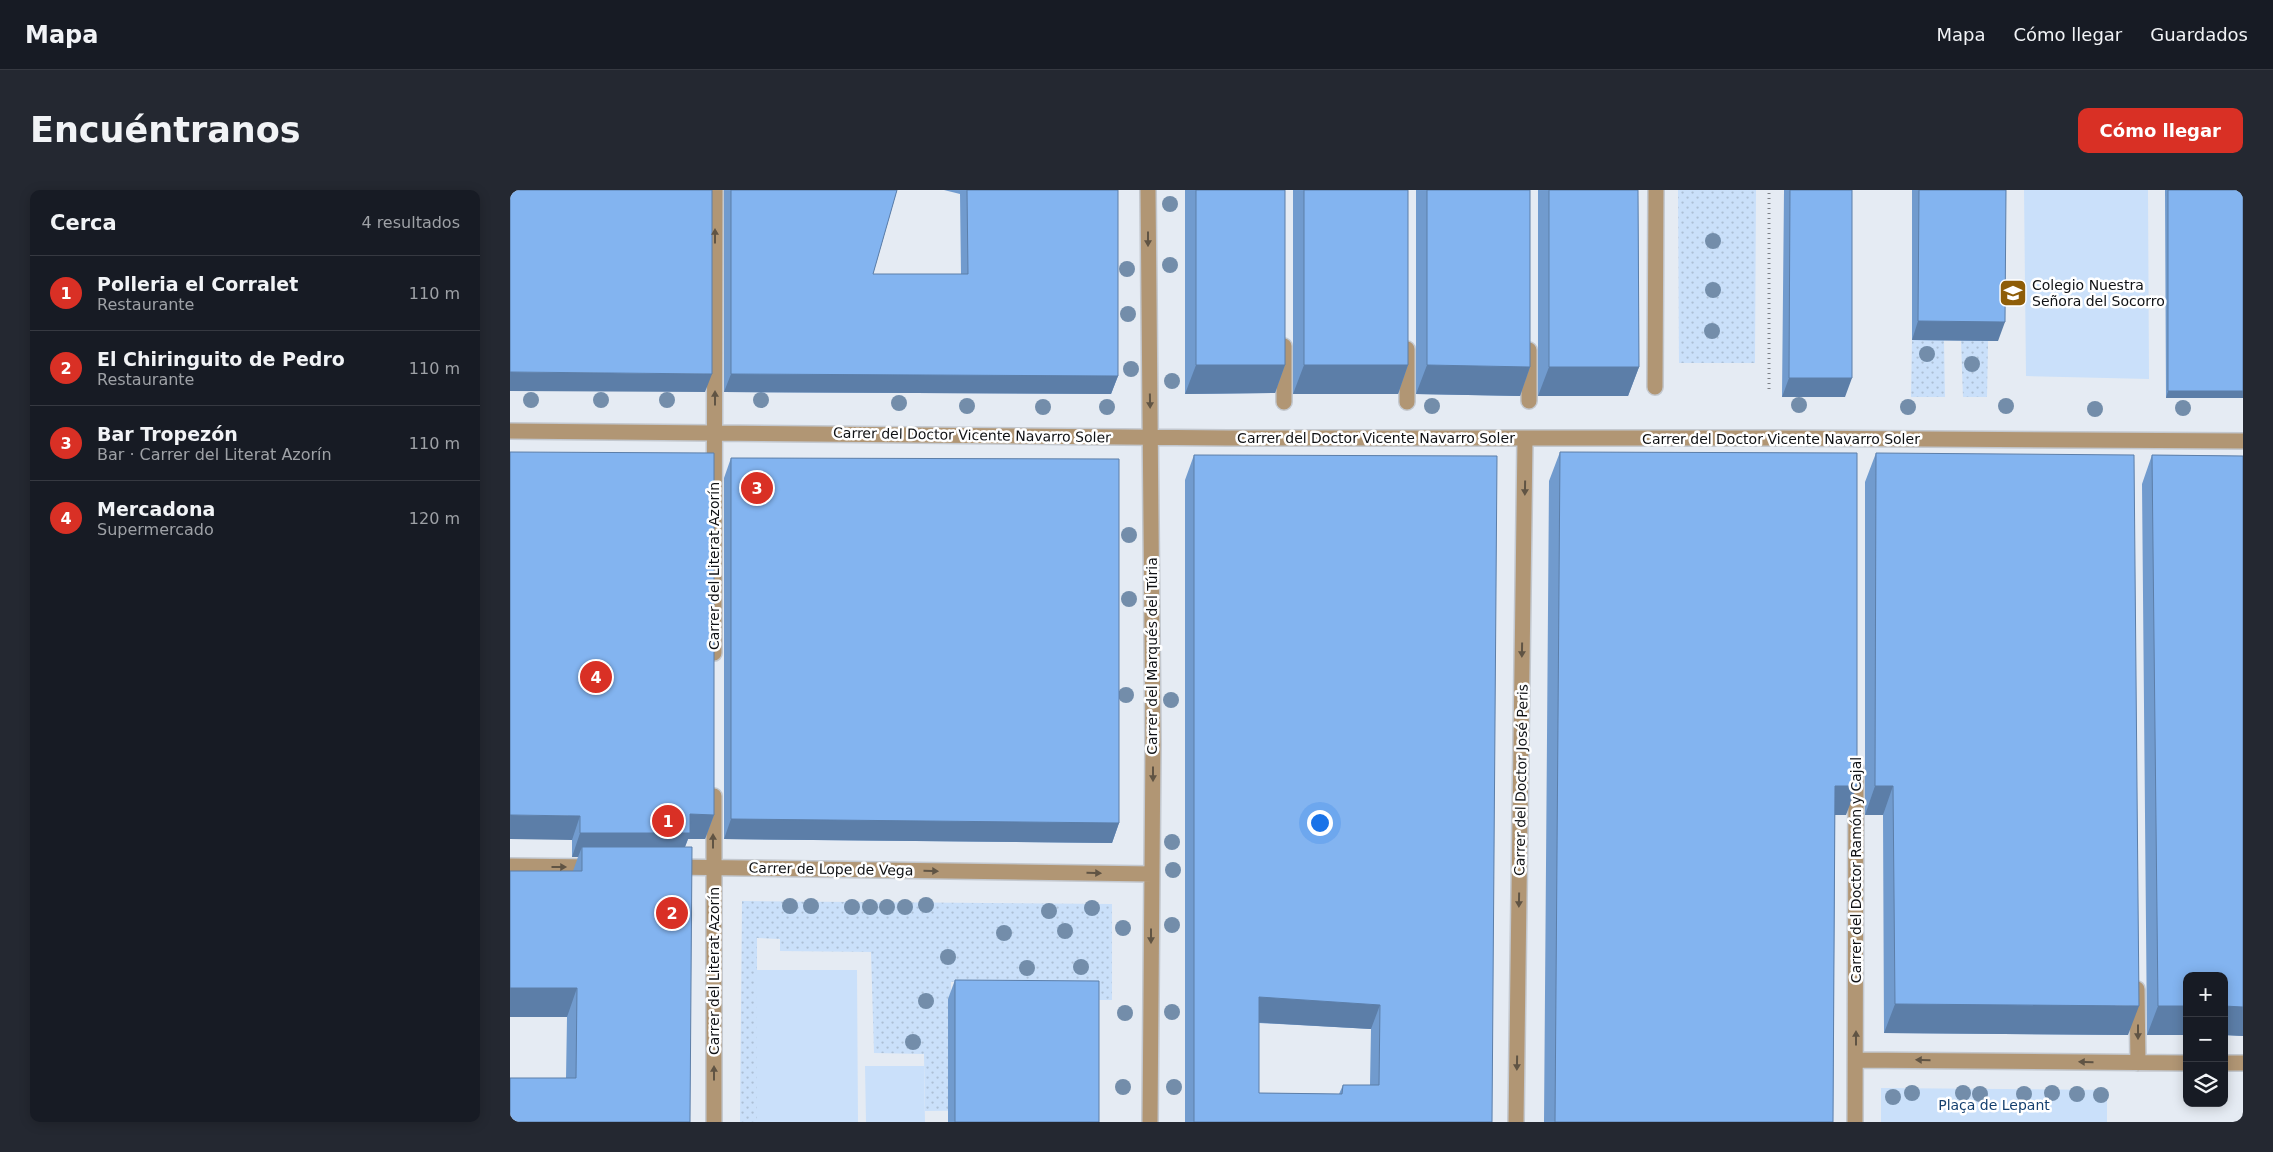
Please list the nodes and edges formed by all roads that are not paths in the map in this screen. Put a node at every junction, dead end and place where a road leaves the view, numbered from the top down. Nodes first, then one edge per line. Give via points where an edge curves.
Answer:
1 (715, 190) edge
2 (1148, 190) edge
3 (1656, 190) edge
4 (1407, 334) edge
5 (1529, 334) edge
6 (1284, 335) edge
7 (1655, 387) dead end
8 (1529, 401) edge
9 (1284, 402) edge
10 (1407, 402) edge
11 (510, 431) edge
12 (715, 432) junction
13 (1150, 437) junction
14 (1856, 438) junction
15 (1525, 439) junction
16 (2132, 440) junction
17 (2243, 441) edge
18 (1856, 457) edge
19 (2132, 458) edge
20 (714, 671) edge
21 (1856, 750) edge
22 (714, 780) edge
23 (510, 866) edge
24 (609, 867) edge
25 (659, 867) edge
26 (713, 867) junction
27 (1152, 874) junction
28 (2137, 972) edge
29 (1856, 1060) junction
30 (2138, 1062) junction
31 (2183, 1063) edge
32 (2228, 1063) edge
33 (2243, 1063) edge
34 (714, 1122) edge
35 (1150, 1122) edge
36 (1516, 1122) edge
37 (1854, 1122) edge

12 -> 1 street, Carrer del Literat Azorín
2 -> 13 street, Carrer del Marqués del Túria
3 - 7 street
4 - 10 street
5 - 8 street
6 - 9 street
11 - 12 street, Carrer del Doctor Vicente Navarro Soler
12 - 13 street, Carrer del Doctor Vicente Navarro Soler
12 - 20 street, Carrer del Literat Azorín
13 - 15 street, Carrer del Doctor Vicente Navarro Soler
13 -> 27 street, Carrer del Marqués del Túria
14 - 15 street, Carrer del Doctor Vicente Navarro Soler
14 - 16 street, Carrer del Doctor Vicente Navarro Soler
14 - 18 street
15 -> 36 street, Carrer del Doctor José Peris
16 - 17 street, Carrer del Doctor Vicente Navarro Soler
16 - 19 street
29 -> 21 street, Carrer del Doctor Ramón y Cajal
26 -> 22 street, Carrer del Literat Azorín
23 -> 24 street
25 - 26 street, Carrer de Lope de Vega
26 -> 27 street, Carrer de Lope de Vega
34 -> 26 street, Carrer del Literat Azorín
27 -> 35 street, Carrer del Marqués del Túria
28 -> 30 street
30 -> 29 street
29 - 37 street, Carrer del Doctor Ramón y Cajal
30 - 31 street
32 - 33 street

